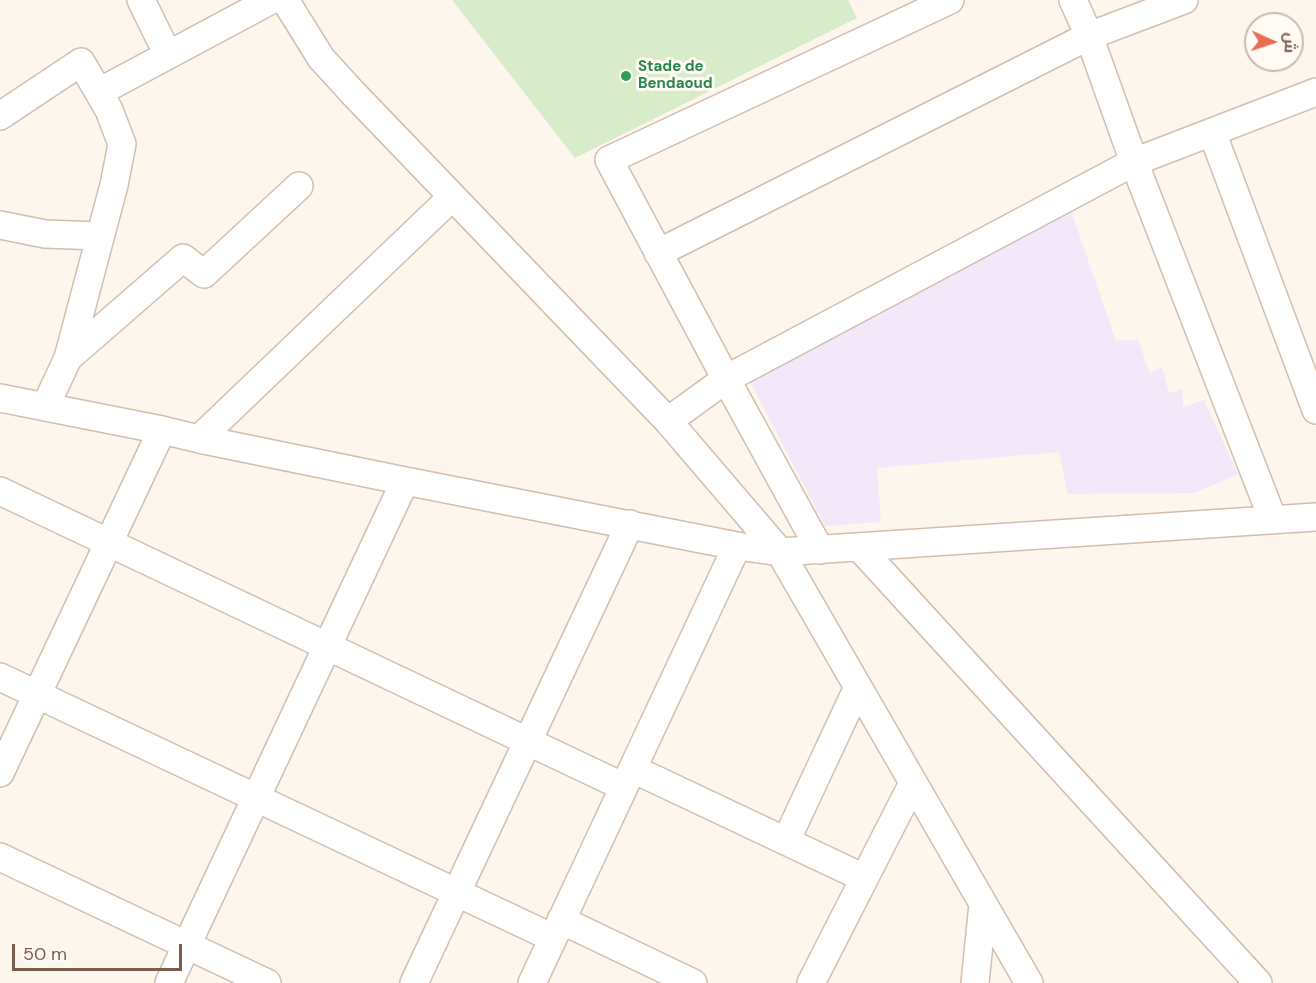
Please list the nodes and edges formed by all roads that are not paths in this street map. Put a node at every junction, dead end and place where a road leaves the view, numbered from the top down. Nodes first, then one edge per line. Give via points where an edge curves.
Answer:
1 (141, 0) edge
2 (271, 0) edge
3 (285, 0) edge
4 (950, 0) edge
5 (1073, 0) edge
6 (1184, 0) edge
7 (1089, 36) junction
8 (168, 55) junction
9 (99, 92) junction
10 (1316, 92) edge
11 (0, 116) edge
12 (1212, 132) junction
13 (1134, 162) junction
14 (299, 186) dead end
15 (452, 197) junction
16 (0, 225) edge
17 (100, 236) junction
18 (658, 253) junction
19 (68, 358) junction
20 (726, 379) junction
21 (0, 398) edge
22 (45, 407) junction
23 (1316, 410) edge
24 (668, 421) junction
25 (162, 430) junction
26 (199, 439) junction
27 (405, 481) junction
28 (0, 490) edge
29 (1316, 517) edge
30 (1273, 519) junction
31 (630, 524) junction
32 (109, 542) junction
33 (738, 546) junction
34 (859, 547) junction
35 (820, 550) junction
36 (780, 552) junction
37 (327, 646) junction
38 (0, 676) edge
39 (858, 687) junction
40 (37, 694) junction
41 (528, 741) junction
42 (0, 773) edge
43 (628, 778) junction
44 (913, 783) junction
45 (256, 798) junction
46 (786, 842) junction
47 (0, 856) edge
48 (864, 878) junction
49 (457, 893) junction
50 (983, 904) junction
51 (557, 929) junction
52 (187, 945) junction
53 (169, 983) edge
54 (267, 983) edge
55 (414, 983) edge
56 (532, 983) edge
57 (693, 983) edge
58 (810, 983) edge
59 (975, 983) edge
60 (1029, 983) edge
61 (1258, 983) edge

1 - 8 street
2 - 8 street
3 - 15 street via 321,57
4 - 18 street via 609,160
5 - 7 street
6 - 7 street
7 - 13 street
7 - 18 street
8 - 9 street
9 - 11 street via 81,62
9 - 17 street via 122,144
10 - 12 street
12 - 13 street
12 - 23 street
13 - 20 street
13 - 30 street
14 - 19 street via 204,274 183,258
15 - 24 street
15 - 26 street
16 - 17 street via 45,234
17 - 19 street
18 - 20 street
19 - 22 street
20 - 24 street
20 - 35 street
21 - 22 street
22 - 25 street
24 - 36 street
25 - 26 street
25 - 32 street
26 - 27 street
27 - 31 street
27 - 37 street
28 - 32 street
29 - 30 street
30 - 34 street
31 - 33 street
31 - 41 street
32 - 37 street
32 - 40 street
33 - 36 street
33 - 43 street
34 - 35 street
34 - 61 street
35 - 36 street
36 - 39 street
37 - 41 street
37 - 45 street
38 - 40 street
39 - 44 street
39 - 46 street
40 - 42 street
40 - 45 street
41 - 43 street
41 - 49 street
43 - 46 street
43 - 51 street
44 - 48 street
44 - 50 street
45 - 49 street
45 - 52 street
46 - 48 street
47 - 52 street
48 - 58 street
49 - 51 street
49 - 55 street
50 - 59 street
50 - 60 street
51 - 56 street
51 - 57 street
52 - 53 street
52 - 54 street

